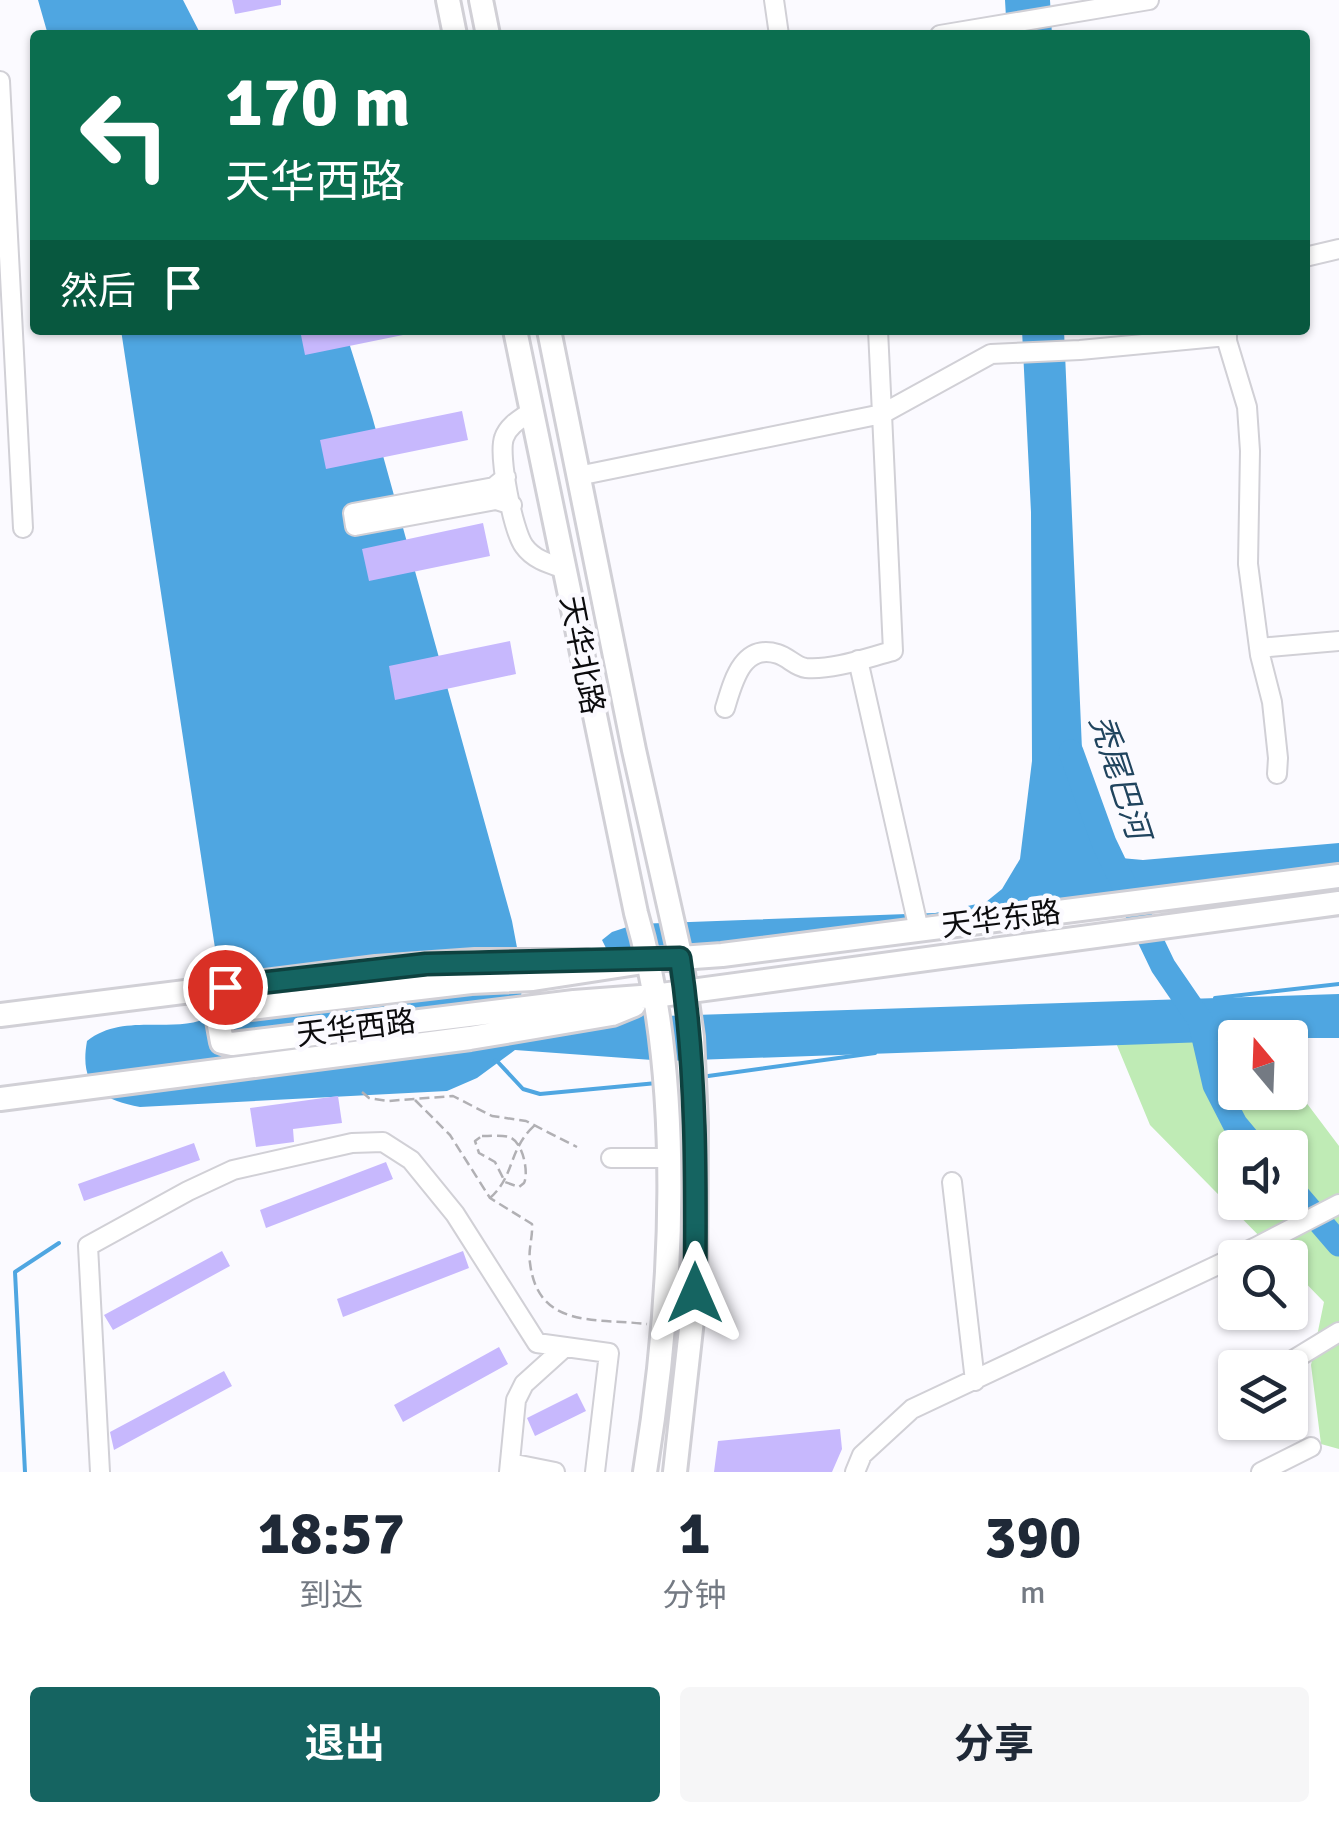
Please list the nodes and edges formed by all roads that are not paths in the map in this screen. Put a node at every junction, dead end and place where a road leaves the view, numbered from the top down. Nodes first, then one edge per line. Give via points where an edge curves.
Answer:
1 (448, 0) edge
2 (481, 0) edge
3 (774, 0) edge
4 (1150, 0) edge
5 (454, 30) edge
6 (487, 30) edge
7 (778, 30) edge
8 (965, 30) edge
9 (0, 81) edge
10 (1339, 249) edge
11 (1310, 256) edge
12 (515, 335) edge
13 (550, 335) edge
14 (878, 335) edge
15 (1210, 335) edge
16 (1228, 335) edge
17 (532, 410) junction
18 (882, 414) junction
19 (506, 476) junction
20 (578, 476) junction
21 (512, 505) junction
22 (22, 528) dead end
23 (565, 569) junction
24 (1339, 641) edge
25 (1259, 648) junction
26 (858, 660) junction
27 (725, 708) dead end
28 (1276, 774) dead end
29 (1339, 876) edge
30 (1339, 903) edge
31 (919, 930) junction
32 (667, 977) junction
33 (0, 1015) edge
34 (0, 1099) edge
35 (610, 1158) dead end
36 (667, 1158) junction
37 (952, 1182) dead end
38 (1339, 1204) edge
39 (1339, 1332) edge
40 (565, 1347) junction
41 (1308, 1351) edge
42 (975, 1382) junction
43 (1311, 1448) dead end
44 (509, 1468) edge
45 (100, 1472) edge
46 (555, 1472) edge
47 (595, 1472) edge
48 (646, 1472) edge
49 (675, 1472) edge
50 (855, 1472) edge
51 (1260, 1472) edge

1 - 5 main road
2 - 6 main road
3 - 7 street
4 - 8 street
9 - 22 street
10 - 11 street
12 - 17 main road, 天华北路
13 - 20 main road, 天华北路
14 - 18 street
15 - 18 street via 992,354
16 - 25 street via 1246,407 1248,564
17 - 19 street via 503,440
17 - 23 main road, 天华北路
18 - 20 street
18 - 26 street via 892,650
19 - 21 street
19 - 21 street via 494,487 353,513 355,526 496,500
20 - 32 main road, 天华北路 via 634,750
21 - 23 street via 525,548
23 - 32 main road, 天华北路 via 628,878
24 - 25 street
25 - 28 street via 1272,702
26 - 27 street via 803,668 779,654 758,652 739,666
26 - 31 street
29 - 31 main road, 天华东路
30 - 32 main road, 天华东路 via 1091,937
31 - 32 main road, 天华东路
32 - 32 main road, 天华西路 via 472,982 220,1012 217,1018 222,1042 232,1044 574,1002
32 - 33 main road, 天华西路 via 475,961
32 - 34 main road, 天华西路 via 612,1014
32 - 36 main road via 661,1045
32 - 49 main road via 692,1037 696,1122 695,1293
35 - 36 street
36 - 48 main road via 663,1326
37 - 42 street
38 - 42 street
39 - 41 street
40 - 44 street via 516,1400
40 - 45 street via 538,1343 455,1214 396,1148 372,1140 233,1170 88,1246
40 - 47 street via 608,1353
42 - 50 street via 912,1409 862,1455
43 - 51 street
44 - 46 street

